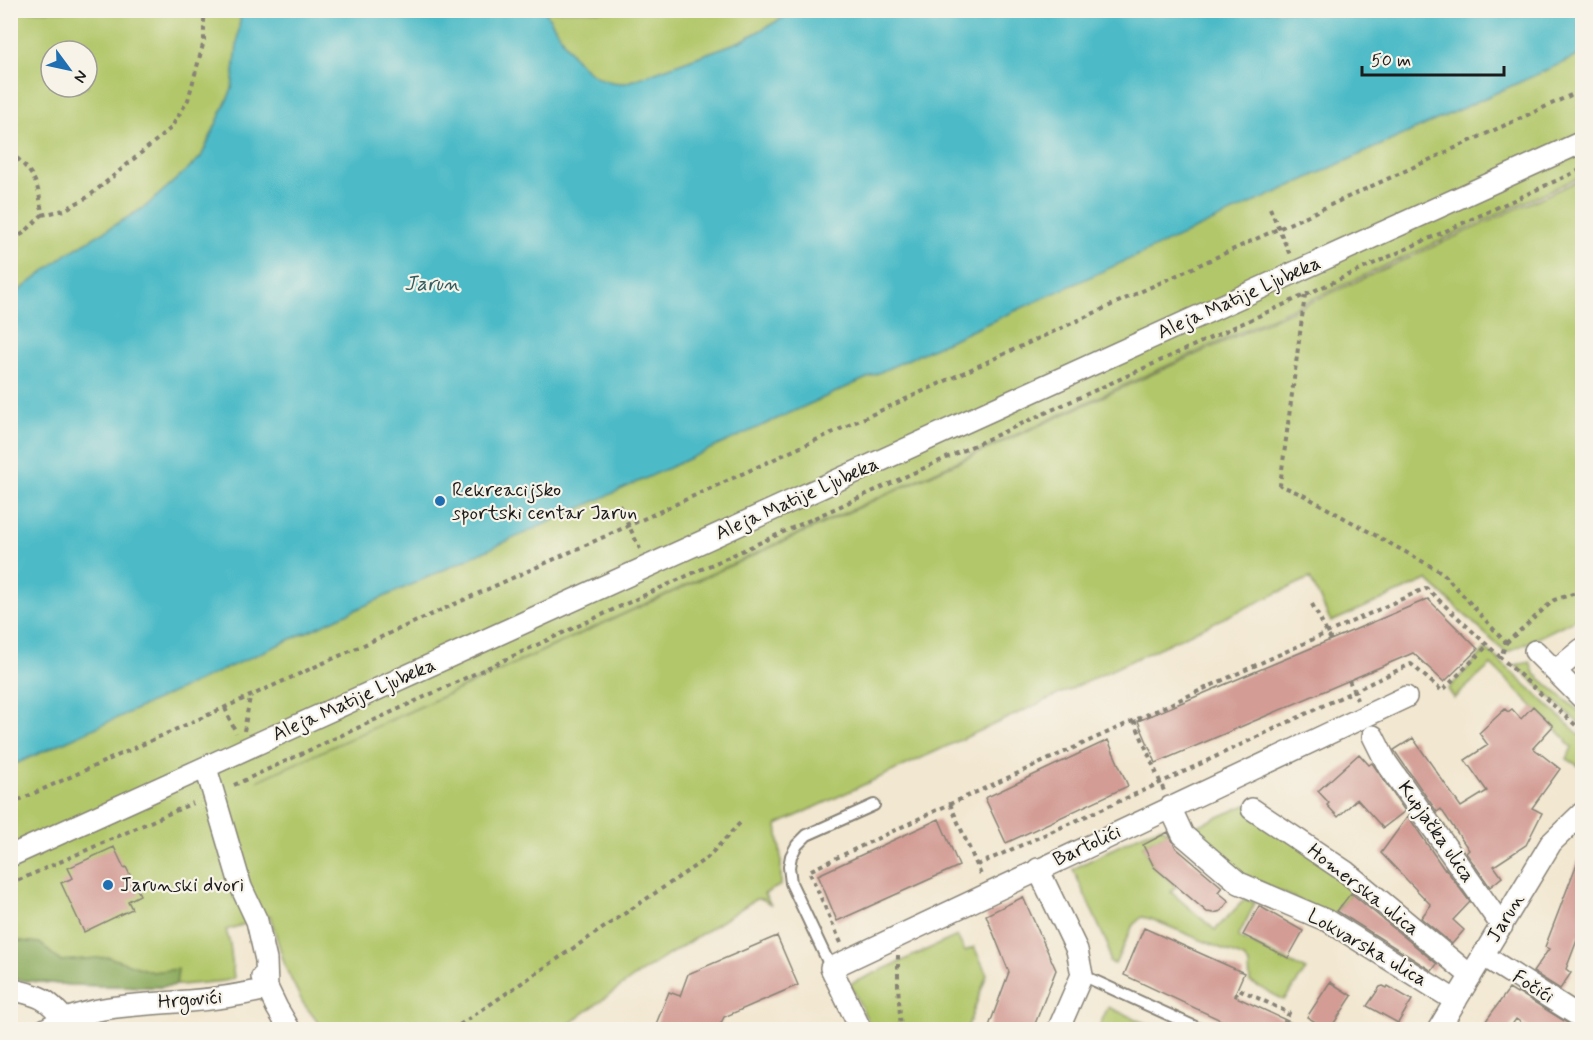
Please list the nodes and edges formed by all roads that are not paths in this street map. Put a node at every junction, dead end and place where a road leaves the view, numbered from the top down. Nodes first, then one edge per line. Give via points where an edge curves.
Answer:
1 (1582, 142) edge
2 (1582, 649) edge
3 (1535, 651) dead end
4 (1555, 671) junction
5 (1406, 697) dead end
6 (1582, 698) edge
7 (1373, 736) dead end
8 (206, 768) junction
9 (874, 805) dead end
10 (1170, 807) junction
11 (1252, 809) dead end
12 (1582, 813) edge
13 (10, 856) edge
14 (1038, 869) junction
15 (1502, 926) junction
16 (1484, 956) junction
17 (840, 964) junction
18 (1082, 975) junction
19 (1471, 976) junction
20 (10, 989) edge
21 (267, 989) junction
22 (1456, 1001) junction
23 (1582, 1018) edge
24 (51, 1026) edge
25 (290, 1029) edge
26 (861, 1029) edge
27 (1058, 1029) edge
28 (1202, 1029) edge
29 (1438, 1029) edge

1 - 8 street, Aleja Matije Ljubeka
2 - 4 street
3 - 4 street
4 - 6 street
5 - 10 street, Bartolići
7 - 15 street, Kupjačka ulica via 1386,762
8 - 13 street, Aleja Matije Ljubeka
8 - 21 street via 241,887 257,921 266,960
9 - 17 lane via 807,835 791,856 791,883
10 - 14 street, Bartolići
10 - 22 street, Lokvarska ulica via 1183,835 1239,883 1330,922
11 - 19 street, Homerska ulica via 1346,872
12 - 15 street, Jarun via 1551,843
14 - 17 street, Bartolići
14 - 18 street via 1077,950
15 - 16 street, Jarun
16 - 19 street, Jarun
16 - 23 street, Fočići
17 - 26 street
18 - 27 street
18 - 28 lane
19 - 22 street, Jarun
20 - 24 street via 48,1001
21 - 24 street, Hrgovići via 224,998 108,1009
21 - 25 street
22 - 29 street, Jarun

